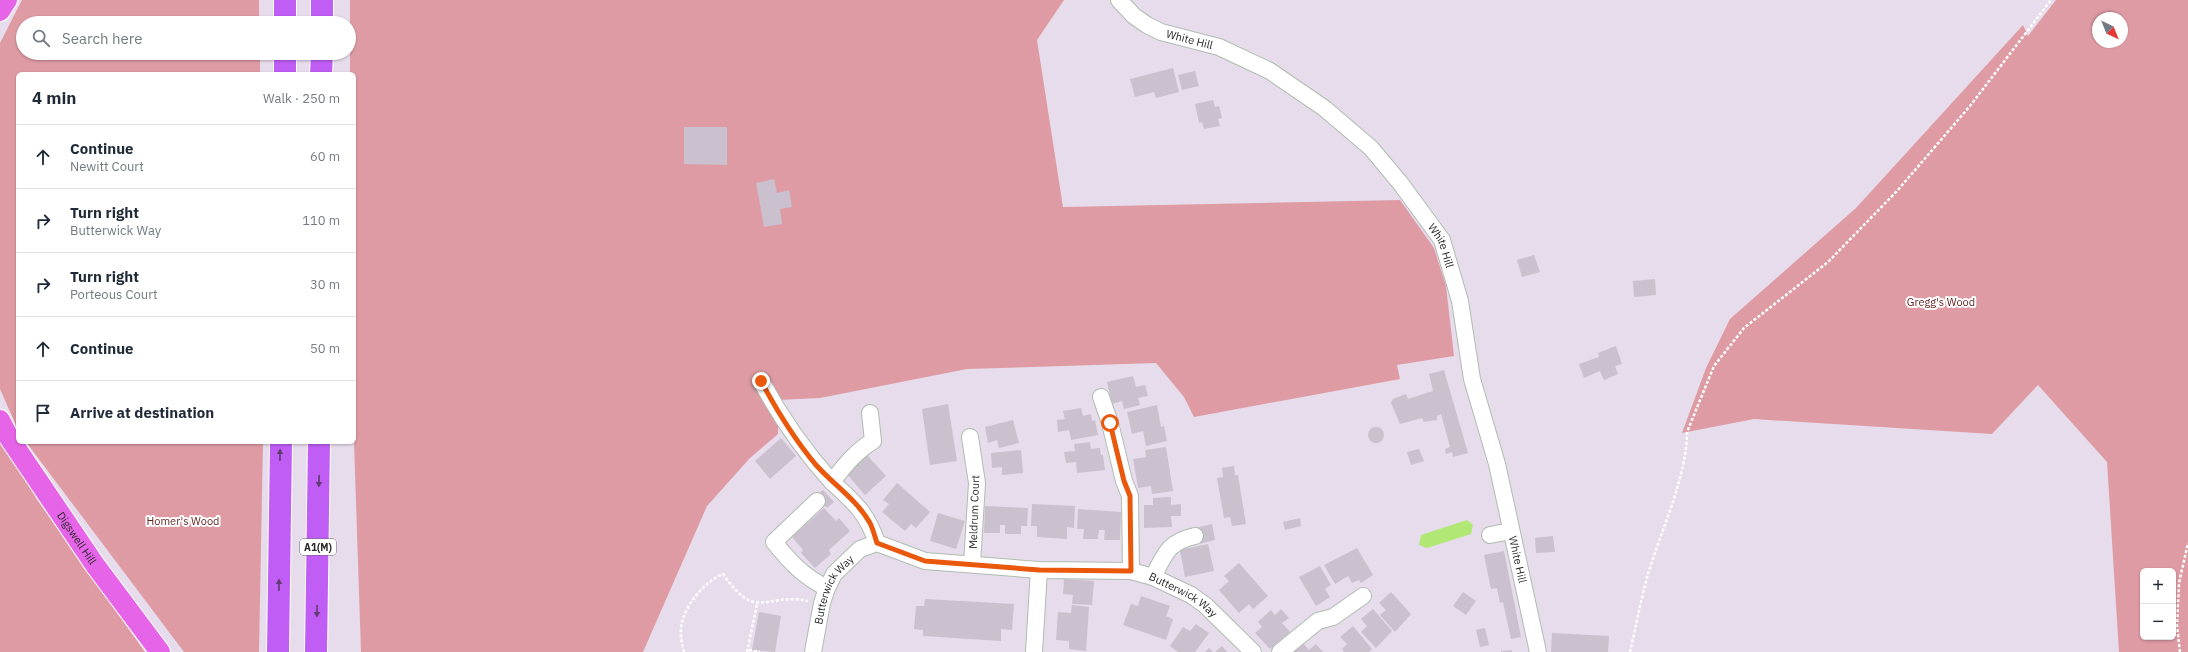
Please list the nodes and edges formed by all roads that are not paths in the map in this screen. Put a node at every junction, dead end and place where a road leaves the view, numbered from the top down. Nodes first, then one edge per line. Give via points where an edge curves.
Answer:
1 (7, 0) edge
2 (285, 0) edge
3 (322, 0) edge
4 (1119, 0) edge
5 (0, 11) edge
6 (285, 16) edge
7 (322, 16) edge
8 (285, 60) edge
9 (322, 60) edge
10 (285, 72) edge
11 (321, 72) edge
12 (761, 381) dead end
13 (1101, 397) dead end
14 (870, 413) dead end
15 (0, 420) edge
16 (970, 437) dead end
17 (281, 444) edge
18 (319, 444) edge
19 (832, 482) junction
20 (818, 501) dead end
21 (1512, 531) junction
22 (1490, 535) dead end
23 (1195, 536) dead end
24 (877, 543) junction
25 (972, 564) junction
26 (1039, 570) junction
27 (1131, 571) junction
28 (1153, 577) junction
29 (827, 588) junction
30 (1363, 596) dead end
31 (160, 652) edge
32 (278, 652) edge
33 (316, 652) edge
34 (813, 652) edge
35 (1034, 652) edge
36 (1253, 652) edge
37 (1280, 652) edge
38 (1538, 652) edge

1 - 5 main road
2 - 6 highway
3 - 7 highway
4 - 21 street, White Hill via 1134,16 1162,32 1219,47 1270,71 1347,126 1371,148 1401,184 1442,240 1460,301 1472,379 1497,464
8 - 10 highway
9 - 11 highway
12 - 19 street via 796,440
13 - 27 street via 1130,496
14 - 19 street via 873,440 850,459
15 - 31 main road, Digswell Hill via 8,436 95,564
16 - 25 street, Meldrum Court via 977,484
32 -> 17 highway
18 -> 33 highway, A1(M)
19 - 24 street via 856,504 871,524
20 - 29 street via 774,542 800,572
21 - 22 street
21 - 38 street, White Hill
23 - 28 street via 1180,540 1168,549
24 - 25 street, Butterwick Way via 925,561
24 - 29 street, Butterwick Way via 860,549 845,562 834,574
25 - 26 street, Butterwick Way
26 - 27 street, Butterwick Way
26 - 35 street
27 - 28 street, Butterwick Way
28 - 36 street, Butterwick Way via 1191,595 1205,605
29 - 34 street, Butterwick Way
30 - 37 street via 1333,617 1318,621

